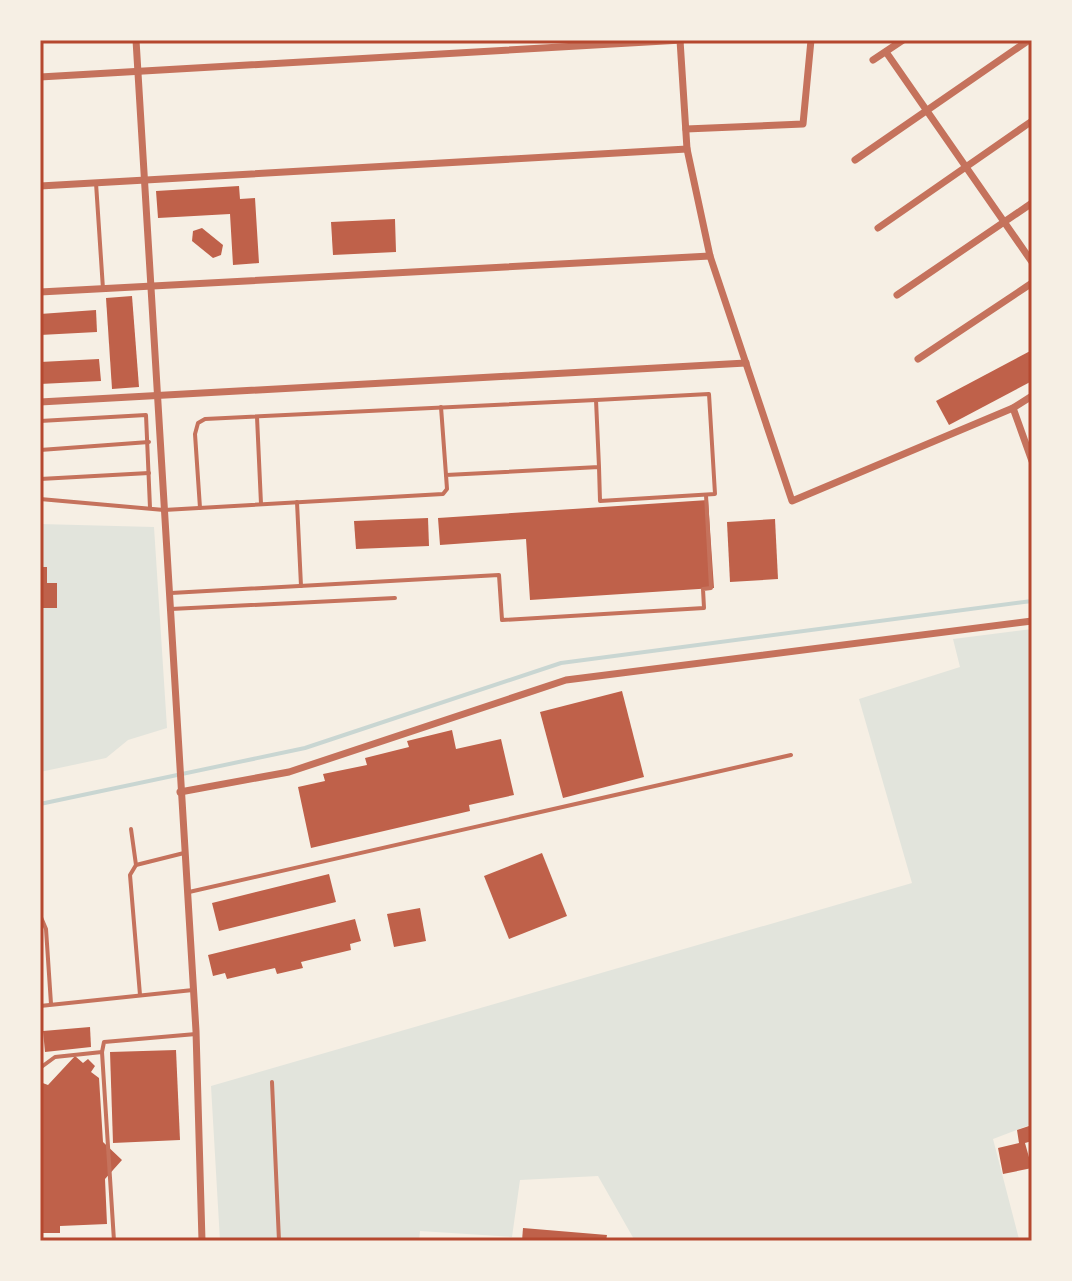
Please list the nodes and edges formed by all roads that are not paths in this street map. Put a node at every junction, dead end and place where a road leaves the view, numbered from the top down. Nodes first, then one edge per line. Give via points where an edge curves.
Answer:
1 (136, 40) edge
2 (682, 40) edge
3 (811, 40) edge
4 (903, 40) edge
5 (1029, 40) edge
6 (886, 52) junction
7 (873, 60) dead end
8 (138, 72) junction
9 (40, 77) edge
10 (927, 110) junction
11 (1032, 121) edge
12 (686, 129) junction
13 (687, 149) junction
14 (855, 160) dead end
15 (966, 167) junction
16 (144, 180) junction
17 (96, 183) junction
18 (74, 184) junction
19 (40, 186) edge
20 (75, 196) dead end
21 (1032, 203) edge
22 (1004, 222) junction
23 (878, 228) dead end
24 (710, 256) junction
25 (1032, 262) edge
26 (1032, 283) edge
27 (150, 286) junction
28 (103, 289) junction
29 (40, 292) edge
30 (897, 295) dead end
31 (918, 359) dead end
32 (746, 363) junction
33 (157, 394) junction
34 (1032, 396) edge
35 (596, 400) junction
36 (40, 402) edge
37 (441, 407) junction
38 (1013, 408) junction
39 (257, 417) junction
40 (40, 421) edge
41 (150, 442) junction
42 (40, 450) edge
43 (1032, 461) edge
44 (599, 467) junction
45 (150, 473) junction
46 (446, 475) junction
47 (40, 479) edge
48 (706, 495) junction
49 (40, 499) edge
50 (297, 502) junction
51 (261, 504) junction
52 (150, 508) junction
53 (200, 508) junction
54 (164, 510) junction
55 (301, 586) junction
56 (168, 593) junction
57 (395, 598) dead end
58 (169, 609) junction
59 (1032, 621) edge
60 (791, 755) dead end
61 (180, 792) junction
62 (131, 829) dead end
63 (184, 853) junction
64 (136, 865) junction
65 (187, 893) junction
66 (40, 915) edge
67 (193, 990) junction
68 (140, 995) junction
69 (51, 1004) junction
70 (40, 1006) edge
71 (196, 1034) junction
72 (102, 1052) junction
73 (40, 1068) edge
74 (272, 1082) dead end
75 (40, 1240) edge
76 (49, 1241) edge
77 (114, 1241) edge
78 (202, 1241) edge
79 (279, 1241) edge

1 - 8 street
2 - 8 street
2 - 12 street
3 - 12 street via 803,124
4 - 6 street
5 - 10 street
6 - 7 street
6 - 10 street
8 - 9 street
8 - 16 street
10 - 14 street
10 - 15 street
11 - 15 street
12 - 13 street
13 - 16 street
13 - 24 street
15 - 22 street
15 - 23 street
16 - 17 street
16 - 27 street
17 - 18 street
17 - 28 lane
18 - 19 street
18 - 20 street
21 - 22 street
22 - 25 street
22 - 30 street
24 - 27 street
24 - 32 street
26 - 31 street
27 - 28 street
27 - 33 street
28 - 29 street
32 - 33 street
32 - 38 street via 792,501
33 - 36 street
33 - 54 street
34 - 38 street
35 - 37 lane
35 - 44 lane
35 - 48 lane via 709,394 715,494
37 - 39 lane
37 - 46 lane
38 - 43 street
39 - 51 lane
39 - 53 lane via 198,423
40 - 41 lane via 146,415
41 - 42 lane
41 - 45 lane
44 - 46 lane
44 - 48 lane via 600,501
45 - 47 lane
45 - 52 lane
46 - 50 lane via 443,494
48 - 55 lane via 711,588 703,589 704,608 502,620 499,575
49 - 52 lane
50 - 51 lane
50 - 55 lane
51 - 53 lane
52 - 54 lane
53 - 54 lane
54 - 56 street
55 - 56 lane
56 - 58 street
57 - 58 lane
58 - 61 street
59 - 61 street via 566,680 289,772
60 - 65 lane
61 - 63 street
62 - 64 lane
63 - 64 lane
63 - 65 street
64 - 68 lane via 130,875
65 - 67 street
66 - 69 lane via 46,929
67 - 68 lane
67 - 71 street
68 - 69 lane
69 - 70 lane
71 - 72 lane via 104,1042
71 - 78 street
72 - 73 lane via 55,1057
72 - 77 lane
74 - 79 lane
75 - 76 lane

